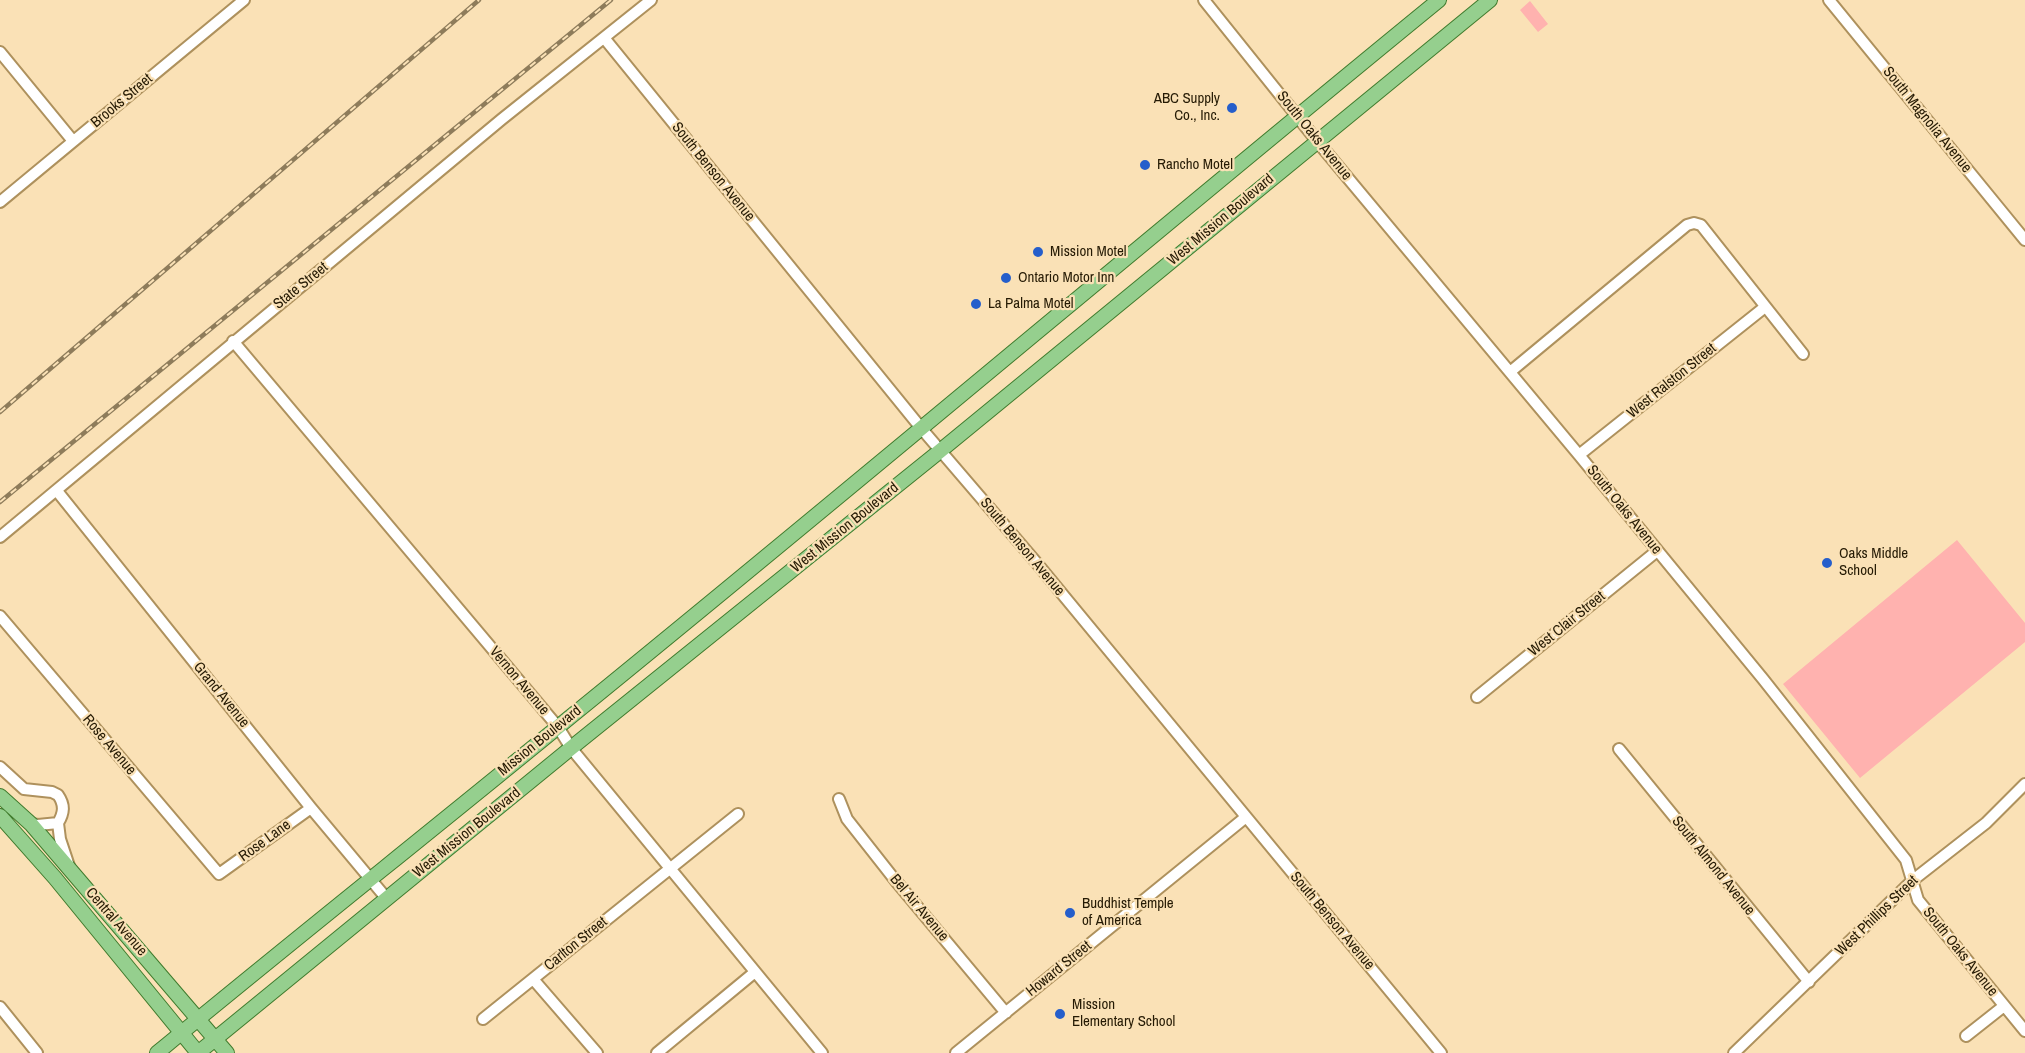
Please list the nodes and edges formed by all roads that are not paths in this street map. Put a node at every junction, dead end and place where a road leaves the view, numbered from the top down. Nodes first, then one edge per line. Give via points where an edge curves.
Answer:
1 (244, 0) edge
2 (651, 0) edge
3 (1204, 0) edge
4 (1439, 0) edge
5 (1490, 0) edge
6 (1829, 0) edge
7 (605, 39) junction
8 (0, 52) edge
9 (1298, 116) junction
10 (73, 141) junction
11 (1317, 141) junction
12 (0, 202) edge
13 (2025, 240) edge
14 (1766, 307) junction
15 (233, 341) junction
16 (1803, 354) dead end
17 (1510, 372) junction
18 (921, 428) junction
19 (940, 451) junction
20 (1580, 455) junction
21 (57, 490) junction
22 (0, 537) edge
23 (1657, 551) junction
24 (0, 616) edge
25 (1477, 698) dead end
26 (558, 727) junction
27 (571, 748) junction
28 (1619, 749) dead end
29 (0, 767) edge
30 (2025, 784) edge
31 (0, 796) edge
32 (839, 799) dead end
33 (310, 808) junction
34 (738, 814) dead end
35 (0, 816) edge
36 (1246, 818) junction
37 (58, 823) junction
38 (31, 824) junction
39 (70, 868) junction
40 (669, 868) junction
41 (219, 874) joint
42 (370, 878) junction
43 (1913, 880) junction
44 (387, 898) junction
45 (755, 972) junction
46 (533, 979) junction
47 (1809, 982) junction
48 (2004, 1006) junction
49 (0, 1007) edge
50 (1006, 1013) junction
51 (199, 1019) junction
52 (483, 1019) dead end
53 (2025, 1031) edge
54 (182, 1033) junction
55 (1966, 1036) dead end
56 (215, 1039) junction
57 (37, 1053) edge
58 (157, 1053) edge
59 (198, 1053) edge
60 (227, 1053) edge
61 (597, 1053) edge
62 (657, 1053) edge
63 (822, 1053) edge
64 (956, 1053) edge
65 (1441, 1053) edge
66 (1734, 1053) edge

1 - 10 street, Brooks Street
2 - 7 street, State Street
3 - 9 street, South Oaks Avenue
4 - 9 main road, West Mission Boulevard
5 - 11 main road, West Mission Boulevard
6 - 13 street, South Magnolia Avenue
7 - 15 street, State Street
7 - 18 street, South Benson Avenue
8 - 10 street
9 - 11 street, South Oaks Avenue
9 - 18 main road, West Mission Boulevard
10 - 12 street, Brooks Street
11 - 17 street, South Oaks Avenue
11 - 19 main road, West Mission Boulevard
14 - 16 street
14 - 17 street via 1701,225 1694,223
14 - 20 street, West Ralston Street
15 - 21 street, State Street
15 - 26 street, Vernon Avenue
17 - 20 street, South Oaks Avenue
18 - 19 street, South Benson Avenue
18 - 26 main road, Mission Boulevard
19 - 27 main road, West Mission Boulevard
19 - 36 street, South Benson Avenue
20 - 23 street, South Oaks Avenue
21 - 22 street, State Street
21 - 33 street, Grand Avenue
23 - 25 street, West Clair Street
23 - 43 street, South Oaks Avenue via 1906,860
24 - 41 street, Rose Avenue
26 - 27 street, Vernon Avenue
26 - 42 main road, Mission Boulevard
27 - 40 street, Vernon Avenue
27 - 44 main road, West Mission Boulevard
28 - 47 street, South Almond Avenue
29 - 37 street via 24,789 58,795 64,807
30 - 43 street, West Phillips Street via 1986,823
31 - 38 main road, Central Avenue
32 - 50 street, Bel Air Avenue via 847,819
33 - 41 street, Rose Lane
33 - 42 street, Grand Avenue
34 - 40 street, Carlton Street
35 - 54 main road, Central Avenue
36 - 50 street, Howard Street
36 - 65 street, South Benson Avenue
37 - 38 street
37 - 39 street
38 - 39 main road, Central Avenue
39 - 51 main road, Central Avenue
40 - 45 street, Vernon Avenue
40 - 46 street, Carlton Street
42 - 44 street, Grand Avenue
42 - 51 main road, Mission Boulevard
43 - 47 street, West Phillips Street
43 - 48 street, South Oaks Avenue via 1918,900
44 - 56 main road, West Mission Boulevard
45 - 62 street
45 - 63 street, Vernon Avenue
46 - 52 street, Carlton Street
46 - 61 street
47 - 66 street, West Phillips Street
48 - 53 street, South Oaks Avenue
48 - 55 street
49 - 57 street
50 - 64 street, Howard Street
51 - 54 main road, Mission Boulevard
51 - 56 main road, Central Avenue
54 - 58 main road, Mission Boulevard
54 - 59 main road, Central Avenue
56 - 59 main road, West Mission Boulevard
56 - 60 main road, Central Avenue

